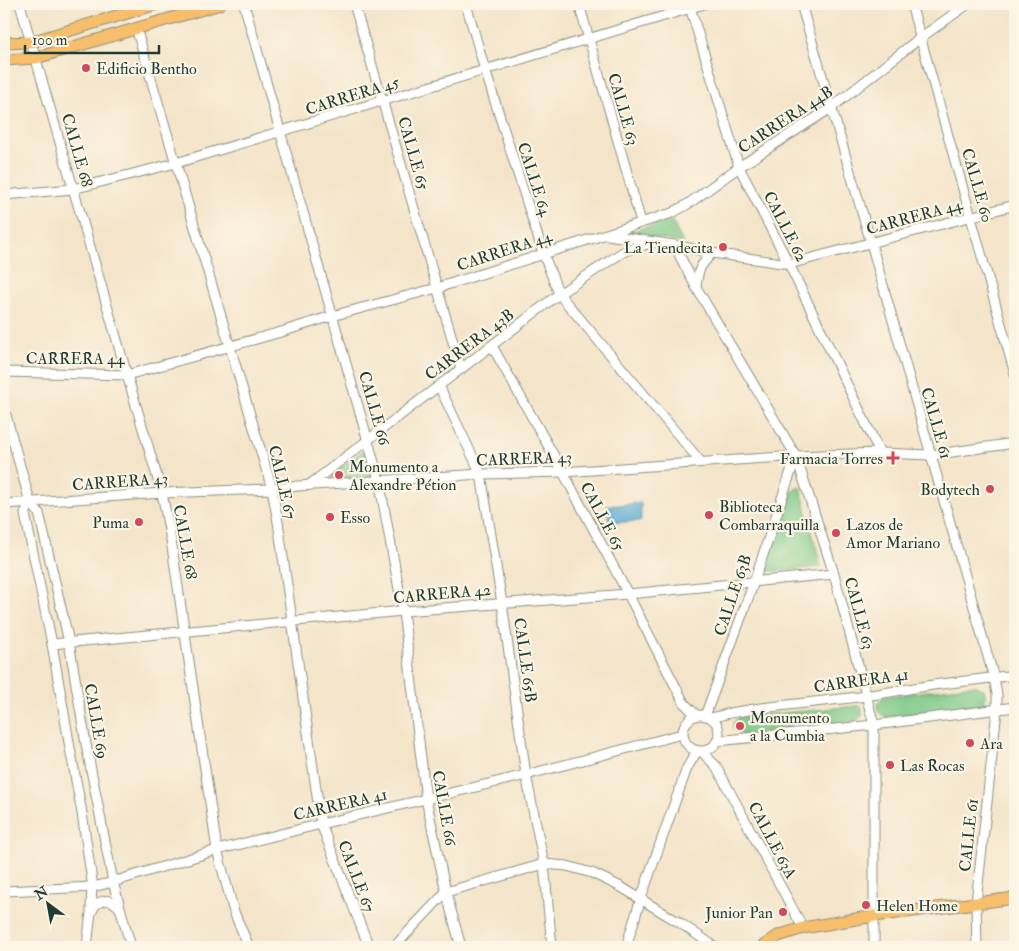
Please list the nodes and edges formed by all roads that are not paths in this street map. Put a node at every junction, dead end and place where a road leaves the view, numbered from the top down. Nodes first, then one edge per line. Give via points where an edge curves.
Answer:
1 (20, 4) edge
2 (157, 4) edge
3 (220, 4) edge
4 (244, 4) edge
5 (354, 4) edge
6 (466, 4) edge
7 (578, 4) edge
8 (704, 4) edge
9 (801, 4) edge
10 (911, 4) edge
11 (968, 4) edge
12 (690, 6) edge
13 (132, 7) edge
14 (136, 28) junction
15 (920, 38) junction
16 (589, 39) junction
17 (31, 42) junction
18 (4, 43) edge
19 (36, 58) junction
20 (4, 60) edge
21 (485, 70) junction
22 (383, 101) junction
23 (831, 108) junction
24 (280, 132) junction
25 (176, 163) junction
26 (739, 167) junction
27 (73, 189) junction
28 (4, 195) edge
29 (1015, 205) edge
30 (972, 217) junction
31 (641, 222) junction
32 (606, 234) junction
33 (656, 242) junction
34 (871, 243) junction
35 (674, 245) junction
36 (543, 253) junction
37 (712, 253) junction
38 (789, 264) junction
39 (696, 287) junction
40 (437, 288) junction
41 (559, 294) junction
42 (332, 316) junction
43 (230, 346) junction
44 (492, 346) junction
45 (461, 369) junction
46 (4, 372) edge
47 (1015, 374) edge
48 (127, 375) junction
49 (439, 386) junction
50 (4, 408) edge
51 (368, 440) junction
52 (1015, 444) edge
53 (880, 453) junction
54 (931, 455) junction
55 (796, 456) junction
56 (701, 462) junction
57 (563, 472) junction
58 (480, 474) junction
59 (380, 480) junction
60 (309, 486) junction
61 (272, 490) junction
62 (162, 493) junction
63 (30, 502) junction
64 (4, 504) edge
65 (834, 574) junction
66 (754, 582) junction
67 (628, 594) junction
68 (502, 603) junction
69 (403, 611) junction
70 (291, 622) junction
71 (185, 632) junction
72 (69, 642) junction
73 (52, 644) junction
74 (1015, 675) edge
75 (994, 678) junction
76 (867, 696) junction
77 (684, 703) junction
78 (1015, 707) edge
79 (997, 710) junction
80 (704, 716) junction
81 (685, 724) junction
82 (874, 725) junction
83 (682, 734) junction
84 (716, 743) junction
85 (86, 744) junction
86 (686, 745) junction
87 (70, 748) junction
88 (699, 751) junction
89 (716, 766) junction
90 (687, 768) junction
91 (526, 775) junction
92 (426, 799) junction
93 (321, 824) junction
94 (217, 850) junction
95 (544, 864) junction
96 (113, 882) junction
97 (92, 887) junction
98 (4, 891) edge
99 (446, 892) junction
100 (640, 898) junction
101 (1015, 898) edge
102 (976, 903) junction
103 (120, 909) junction
104 (91, 912) junction
105 (874, 916) junction
106 (803, 928) junction
107 (87, 947) edge
108 (131, 947) edge
109 (249, 947) edge
110 (369, 947) edge
111 (394, 947) edge
112 (461, 947) edge
113 (552, 947) edge
114 (626, 947) edge
115 (715, 947) edge
116 (762, 947) edge
117 (874, 947) edge
118 (977, 947) edge

1 - 17 street, CALLE 68
2 - 13 main road
3 - 14 main road
4 - 24 street, CALLE 66
5 - 22 street, CALLE 65
6 - 21 street, CALLE 64
7 - 16 street, CALLE 63
8 - 12 street, CARRERA 45
9 - 23 street, CALLE 61
10 - 15 street, CALLE 60
11 - 15 street, CARRERA 44B
12 - 16 street, CARRERA 45
12 - 26 street, CALLE 62
13 - 17 main road
14 - 19 main road
14 - 25 street, CALLE 67
15 - 23 street, CARRERA 44B
15 - 30 street, CALLE 60
16 - 21 street, CARRERA 45
16 - 31 street, CALLE 63
17 - 18 main road
17 - 19 street, CALLE 68
19 - 20 main road
19 - 27 street, CALLE 68
21 - 22 street, CARRERA 45
21 - 36 street, CALLE 64
22 - 24 street, CARRERA 45
22 - 40 street, CALLE 65
23 - 26 street, CARRERA 44B
23 - 34 street, CALLE 61
24 - 25 street, CARRERA 45
24 - 42 street, CALLE 66
25 - 27 street, CARRERA 45
25 - 43 street, CALLE 67
26 - 31 street, CARRERA 44B via 672,213
26 - 38 street, CALLE 62
27 - 28 street, CARRERA 45
27 - 48 street, CALLE 68
29 - 30 street, CARRERA 44
30 - 34 street, CARRERA 44
30 - 47 street, CALLE 60
31 - 32 street, CARRERA 44B
32 - 33 street, CARRERA 44
32 - 36 street, CARRERA 44
33 - 35 street, CARRERA 44
33 - 41 street, CARRERA 43B via 623,252
34 - 38 street, CARRERA 44
34 - 54 street, CALLE 61
35 - 37 street, CARRERA 44
35 - 39 street, CALLE 63
36 - 40 street, CARRERA 44
36 - 41 street, CALLE 64
37 - 38 street, CARRERA 44
37 - 39 street via 697,273
38 - 53 street, CALLE 62
39 - 55 street, CALLE 63
40 - 42 street, CARRERA 44
40 - 45 street, CALLE 65
41 - 44 street, CARRERA 43B
41 - 56 street, CALLE 64
42 - 43 street, CARRERA 44
42 - 51 street, CALLE 66
43 - 48 street, CARRERA 44
43 - 61 street, CALLE 67
44 - 45 street, CARRERA 43B
44 - 57 street, CALLE 65
45 - 49 street, CARRERA 43B
46 - 48 street, CARRERA 44
48 - 62 street, CALLE 68
49 - 51 street, CARRERA 43B
49 - 58 street, CALLE 65B
50 - 63 street, CALLE 69
51 - 59 street, CALLE 66
51 - 60 street, CARRERA 43B
52 - 54 street, CARRERA 43
53 - 54 street, CARRERA 43
53 - 55 street, CARRERA 43
54 - 75 street, CALLE 61
55 - 56 street, CARRERA 43
55 - 65 street, CALLE 63
55 - 66 street, CALLE 63B
56 - 57 street, CARRERA 43
57 - 58 street, CARRERA 43
57 - 67 street, CALLE 65
58 - 59 street, CARRERA 43
58 - 68 street, CALLE 65B
59 - 60 street, CARRERA 43
59 - 69 street, CALLE 66
60 - 61 street, CARRERA 43
61 - 62 street, CARRERA 43
61 - 70 street, CALLE 67
62 - 63 street, CARRERA 43
62 - 71 street, CALLE 68
63 - 64 street, CARRERA 43
63 - 72 street, CALLE 69 via 39,513
63 - 73 street, CALLE 69 via 25,514
65 - 66 street, CARRERA 42
65 - 76 street, CALLE 63
66 - 67 street, CARRERA 42
66 - 80 street, CALLE 63B
67 - 68 street, CARRERA 42
67 - 77 street, CALLE 65
68 - 69 street, CARRERA 42
68 - 91 street, CALLE 65B
69 - 70 street, CARRERA 42
69 - 92 street, CALLE 66
70 - 71 street, CARRERA 42
70 - 93 street, CALLE 67
71 - 72 street, CARRERA 42
71 - 94 street, CALLE 68
72 - 73 street, CARRERA 42
72 - 85 street, CALLE 69
73 - 87 street, CALLE 69
74 - 75 street, CARRERA 41
75 - 76 street, CARRERA 41
75 - 79 street, CALLE 61
76 - 80 street, CARRERA 41
76 - 82 street, CALLE 63
77 - 80 street, CALLE 65
77 - 81 street, CALLE 65
78 - 79 street
79 - 82 street
79 - 102 street, CALLE 61
80 - 81 street via 688,720
80 - 84 street via 718,726
81 - 83 street
82 - 84 street
82 - 105 street, CALLE 63
83 - 86 street
83 - 91 street, CARRERA 41
84 - 88 street
84 - 89 street, CALLE 63A
85 - 87 street
85 - 96 street, CALLE 69
86 - 88 street
86 - 90 street
87 - 97 street, CALLE 69
88 - 89 street, CALLE 63A
88 - 90 street
89 - 106 street, CALLE 63A
90 - 100 street
91 - 92 street, CARRERA 41
91 - 95 street, CALLE 65B
92 - 93 street, CARRERA 41
92 - 99 street, CALLE 66
93 - 94 street, CARRERA 41
93 - 110 street, CALLE 67
94 - 96 street, CARRERA 41
94 - 109 street, CALLE 68 via 234,912
95 - 99 street
95 - 100 street via 592,873
95 - 113 street, CALLE 65B
96 - 97 street, CARRERA 41
96 - 103 street, CALLE 69
97 - 98 street, CARRERA 41
97 - 104 street, CALLE 69
99 - 111 street
99 - 112 street, CALLE 66
100 - 114 street
100 - 115 street
101 - 102 main road
102 - 105 main road
102 - 118 street, CALLE 61
103 - 104 street via 116,903 104,900 97,903
103 - 108 street, CALLE 69
104 - 107 street, CALLE 69
105 - 106 main road
105 - 117 street, CALLE 63
106 - 116 main road via 778,936

